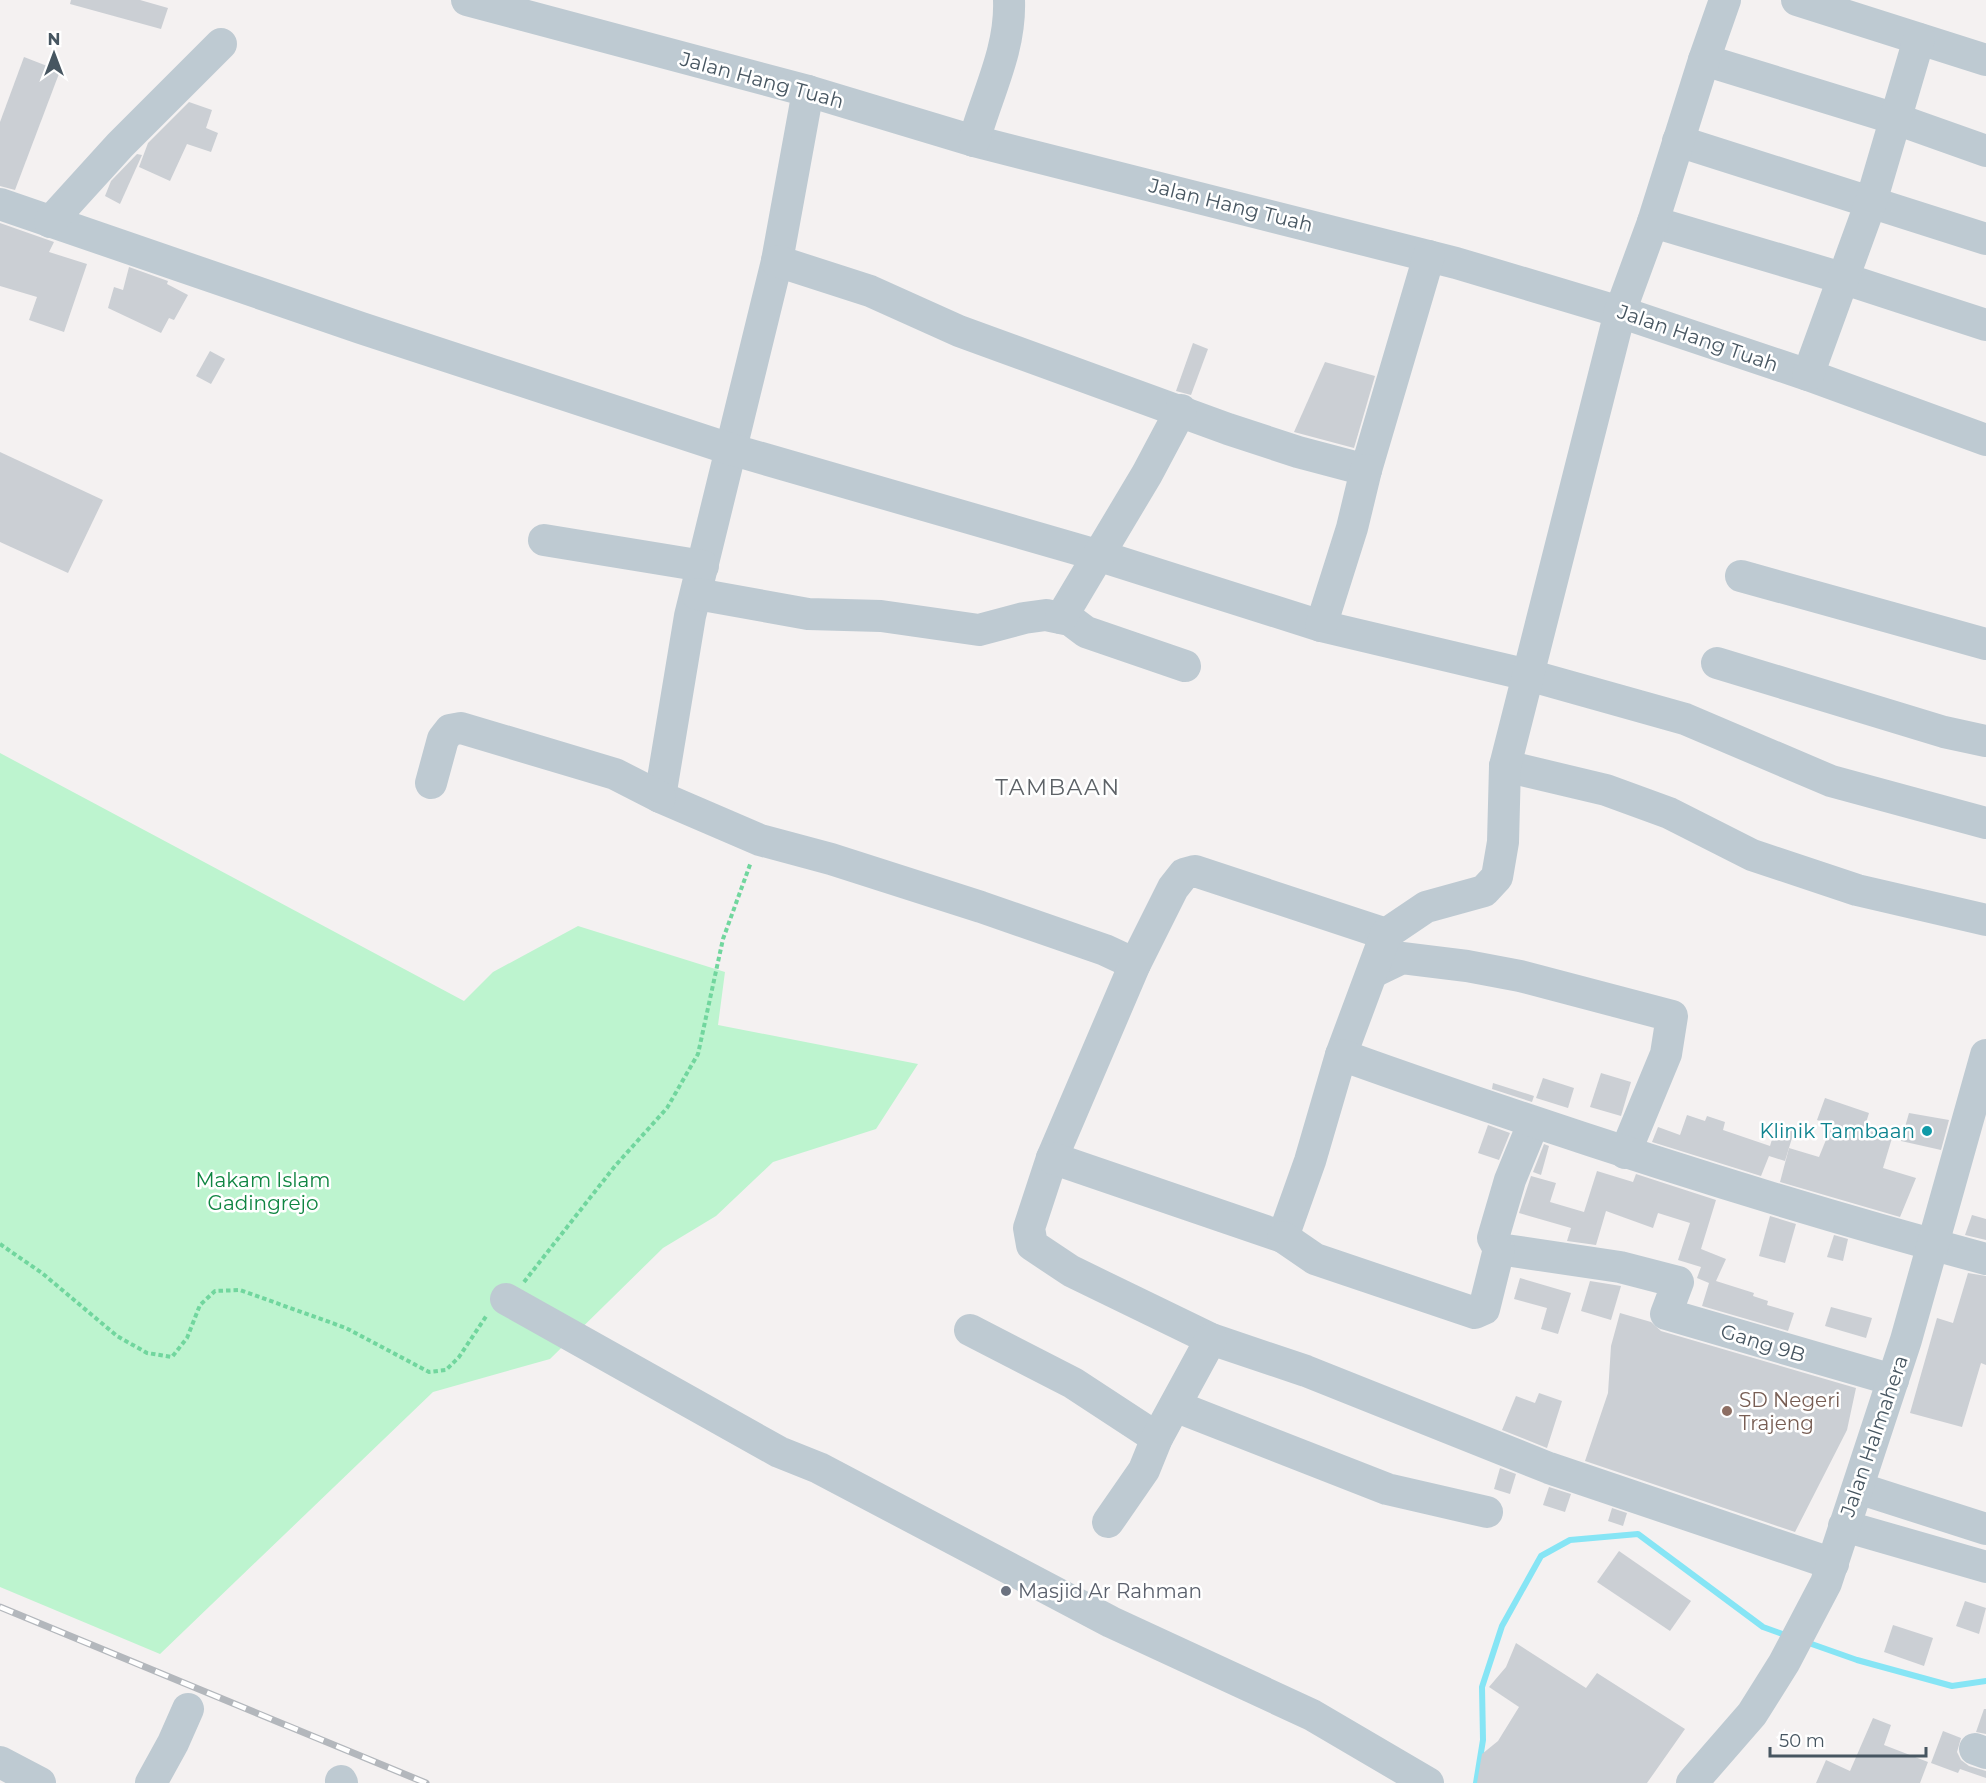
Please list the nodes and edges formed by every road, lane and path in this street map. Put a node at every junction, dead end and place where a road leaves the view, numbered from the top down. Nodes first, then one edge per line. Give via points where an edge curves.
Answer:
1 (466, 0) edge
2 (1009, 0) edge
3 (1725, 0) edge
4 (1797, 0) edge
5 (1919, 39) junction
6 (220, 44) dead end
7 (1704, 60) junction
8 (1986, 60) edge
9 (808, 91) junction
10 (1896, 119) junction
11 (974, 141) junction
12 (1678, 141) junction
13 (1986, 151) edge
14 (1871, 202) junction
15 (0, 204) edge
16 (50, 222) junction
17 (1653, 222) junction
18 (1986, 239) edge
19 (1429, 256) junction
20 (777, 261) junction
21 (1842, 278) junction
22 (1620, 312) junction
23 (1986, 325) edge
24 (1808, 375) junction
25 (1181, 410) junction
26 (1985, 438) edge
27 (730, 449) junction
28 (1366, 470) junction
29 (544, 540) dead end
30 (1097, 555) junction
31 (1741, 576) dead end
32 (700, 580) junction
33 (1061, 618) junction
34 (1321, 626) junction
35 (1986, 644) edge
36 (1717, 663) dead end
37 (1185, 666) dead end
38 (1528, 675) junction
39 (1986, 741) edge
40 (1505, 766) junction
41 (430, 783) dead end
42 (660, 797) junction
43 (1986, 823) edge
44 (760, 840) junction
45 (1986, 920) edge
46 (1386, 934) junction
47 (1135, 964) junction
48 (1373, 972) junction
49 (1341, 1055) junction
50 (1986, 1058) edge
51 (1533, 1124) junction
52 (1625, 1154) junction
53 (1052, 1158) junction
54 (1283, 1237) junction
55 (0, 1244) edge
56 (1931, 1245) junction
57 (1499, 1249) junction
58 (1986, 1259) edge
59 (506, 1299) junction
60 (970, 1330) dead end
61 (1211, 1339) junction
62 (1893, 1380) junction
63 (1175, 1406) junction
64 (1157, 1438) junction
65 (1858, 1488) junction
66 (1487, 1512) dead end
67 (1108, 1522) dead end
68 (1844, 1526) junction
69 (1984, 1529) edge
70 (1833, 1564) junction
71 (1978, 1564) edge
72 (188, 1709) dead end
73 (0, 1762) edge
74 (40, 1783) edge
75 (151, 1783) edge
76 (1428, 1783) edge
77 (1695, 1783) edge

1 - 9 street, Jalan Hang Tuah
2 - 11 street via 1010,18 1002,58
3 - 7 street
4 - 5 street
5 - 8 street
5 - 10 street
6 - 16 street via 120,144
7 - 10 street
7 - 12 street
9 - 11 street, Jalan Hang Tuah
9 - 20 street
10 - 13 street
10 - 14 street
11 - 19 street, Jalan Hang Tuah
12 - 14 street
12 - 17 street
14 - 18 street
14 - 21 street
15 - 16 street
16 - 27 street
17 - 21 street
17 - 22 street
19 - 22 street, Jalan Hang Tuah
19 - 28 street
20 - 25 street via 870,291 959,331
20 - 27 street
21 - 23 street
21 - 24 street
22 - 24 street, Jalan Hang Tuah
22 - 38 street
24 - 26 street, Jalan Hang Tuah
25 - 28 street via 1298,452
25 - 30 street
27 - 30 street
27 - 32 street
28 - 34 street
29 - 32 street
30 - 33 street
30 - 34 street
31 - 35 street
32 - 33 street via 808,614 881,616 979,630 1024,618
32 - 42 street via 690,616
33 - 37 street via 1086,632
34 - 38 street
36 - 39 street via 1944,732
38 - 40 street
38 - 43 street via 1685,719 1831,781
40 - 45 street via 1606,789 1669,813 1752,855 1837,884
40 - 46 street via 1503,842 1497,877 1484,891 1426,907
41 - 42 street via 443,739 450,730 461,728 615,774
42 - 44 street
44 - 47 street via 981,907
44 - 59 path via 723,939 698,1054 667,1108 615,1166 526,1281
46 - 47 street via 1195,871 1184,874 1173,888
46 - 48 street
47 - 53 street
48 - 49 street
48 - 52 street via 1402,958 1467,966 1672,1016 1666,1054
49 - 51 street
49 - 54 street
50 - 56 street, Jalan Halmahera
51 - 52 street
51 - 57 street via 1510,1180 1494,1238
52 - 56 street
53 - 54 street
53 - 61 street via 1029,1228 1032,1245 1071,1271
54 - 57 street via 1315,1259 1475,1313 1484,1309
55 - 59 path via 42,1273 117,1336 147,1353 172,1358 187,1338 200,1305 215,1291 240,1290 346,1328 429,1372 446,1370 459,1358 484,1317
56 - 58 street
56 - 62 street, Jalan Halmahera
57 - 62 street, Gang 9B via 1620,1267 1678,1282 1666,1314
59 - 76 street via 779,1452 819,1468 1112,1622 1312,1714
60 - 64 street via 1073,1383
61 - 63 street
61 - 70 street via 1306,1371 1550,1468
62 - 65 street, Jalan Halmahera
63 - 64 street
63 - 66 street via 1388,1489
64 - 67 street via 1144,1470
65 - 68 street, Jalan Halmahera
65 - 69 street
68 - 70 street, Jalan Halmahera
68 - 71 street
69 - 71 street
70 - 77 street, Jalan Halmahera via 1784,1663 1752,1714
72 - 75 street
73 - 74 street

